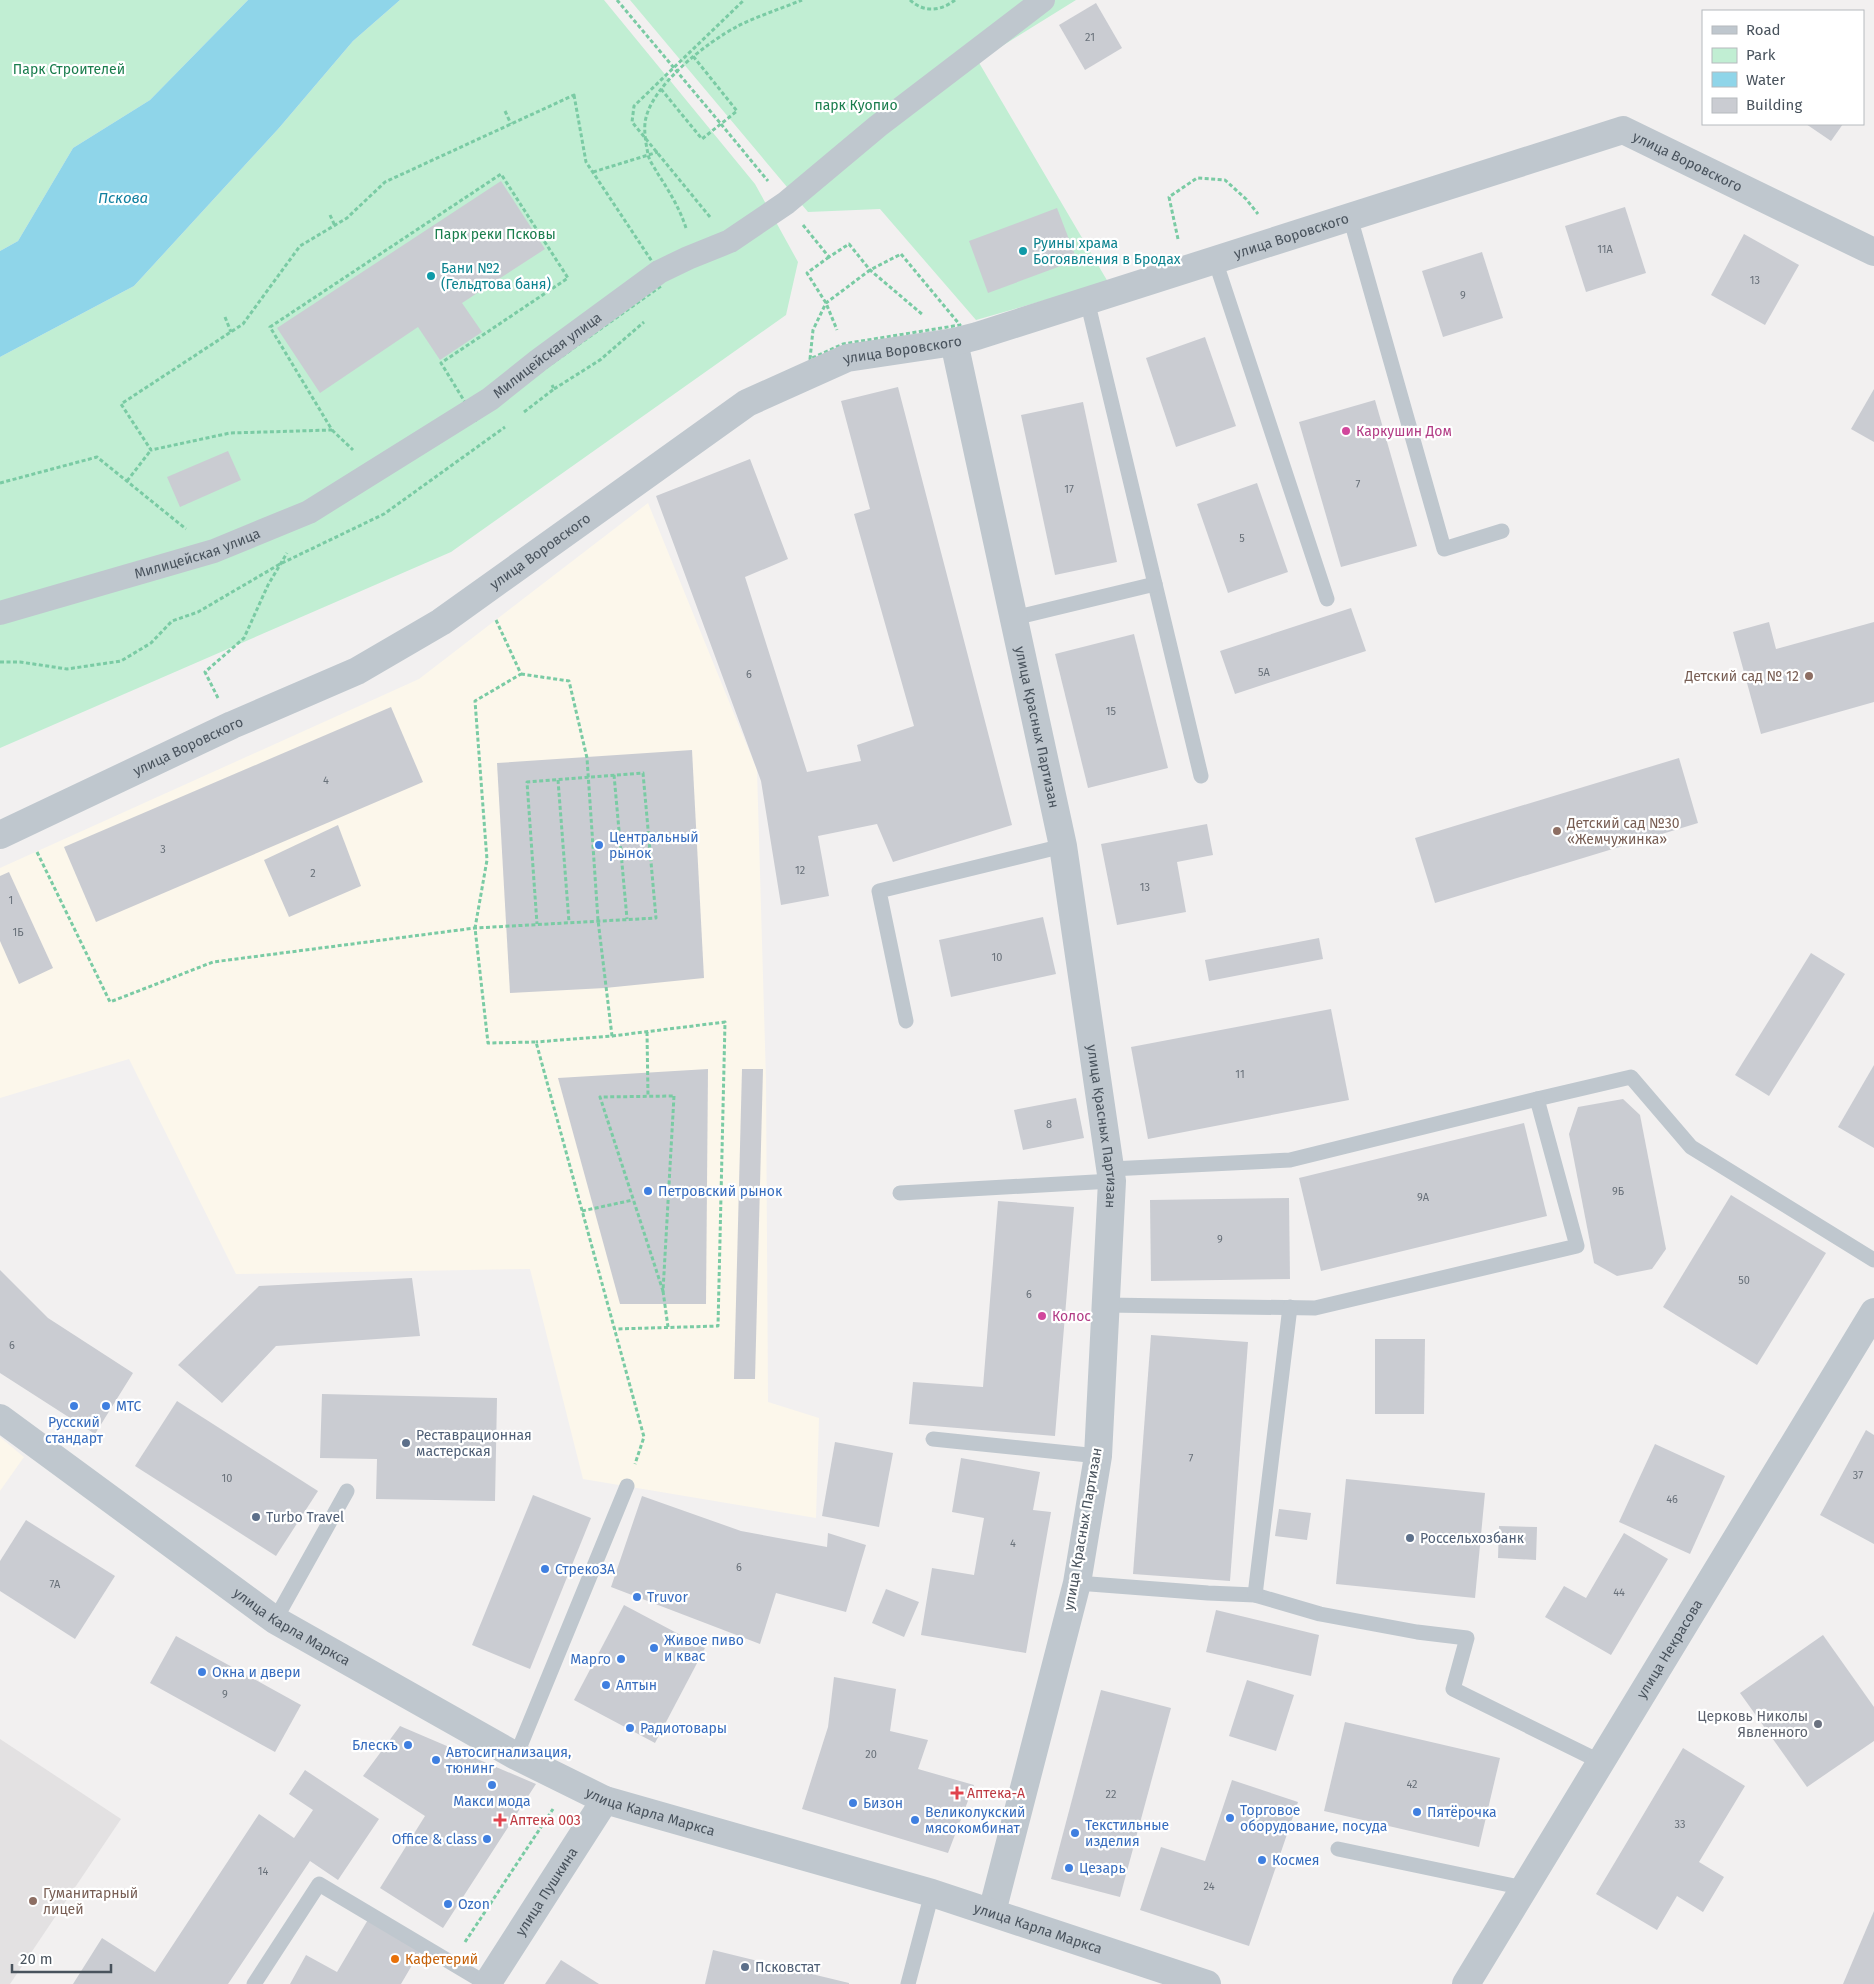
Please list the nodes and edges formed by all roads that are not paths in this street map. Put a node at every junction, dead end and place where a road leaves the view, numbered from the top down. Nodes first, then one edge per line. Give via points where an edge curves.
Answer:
1 (1043, 0) edge
2 (1350, 217) junction
3 (1874, 252) edge
4 (1216, 260) junction
5 (1087, 300) junction
6 (946, 335) junction
7 (1502, 531) dead end
8 (1155, 584) junction
9 (1327, 598) dead end
10 (0, 613) edge
11 (1014, 618) junction
12 (1201, 776) dead end
13 (0, 835) edge
14 (1063, 846) junction
15 (906, 1021) dead end
16 (1537, 1099) junction
17 (1112, 1175) junction
18 (900, 1193) dead end
19 (1874, 1260) edge
20 (1106, 1305) junction
21 (1290, 1307) junction
22 (1874, 1312) edge
23 (0, 1418) edge
24 (933, 1439) dead end
25 (1098, 1456) junction
26 (628, 1486) road end
27 (346, 1492) dead end
28 (1077, 1583) junction
29 (1255, 1595) junction
30 (275, 1620) junction
31 (516, 1756) junction
32 (1601, 1762) junction
33 (605, 1800) junction
34 (1338, 1849) dead end
35 (1524, 1888) junction
36 (932, 1892) junction
37 (992, 1912) junction
38 (254, 1984) edge
39 (487, 1984) edge
40 (908, 1984) edge
41 (1207, 1984) edge
42 (1466, 1984) edge

1 - 10 street, Милицейская улица via 878,126 786,203 730,241 659,272 490,399 309,512 214,551
2 - 3 street, улица Воровского via 1623,130
2 - 4 street, улица Воровского
2 - 7 lane via 1444,549
4 - 5 street, улица Воровского
4 - 9 lane
5 - 6 street, улица Воровского
5 - 8 lane
6 - 11 street, улица Красных Партизан
6 - 13 street, улица Воровского via 847,358 747,403 441,622 356,671 232,725
8 - 11 lane
8 - 12 lane
11 - 14 street, улица Красных Партизан
14 - 15 lane via 879,891
14 - 17 street, улица Красных Партизан
16 - 17 lane via 1290,1160
16 - 19 lane via 1632,1077 1691,1146
16 - 21 lane via 1577,1246 1315,1308
17 - 18 lane
17 - 20 street, улица Красных Партизан
20 - 21 lane
20 - 25 street, улица Красных Партизан
21 - 29 lane
22 - 32 street, улица Некрасова
23 - 30 street, улица Карла Маркса
24 - 25 lane
25 - 28 street, улица Красных Партизан
26 - 31 lane
27 - 30 lane
28 - 29 lane
28 - 37 street, улица Красных Партизан
29 - 32 lane via 1320,1614 1467,1638 1453,1689
30 - 31 street, улица Карла Маркса
31 - 33 street, улица Карла Маркса
32 - 35 street, улица Некрасова
33 - 36 street, улица Карла Маркса
33 - 39 street, улица Пушкина
34 - 35 lane
35 - 42 street, улица Некрасова
36 - 37 street, улица Карла Маркса
36 - 40 lane
37 - 41 street, улица Карла Маркса
38 - 39 lane via 319,1884

